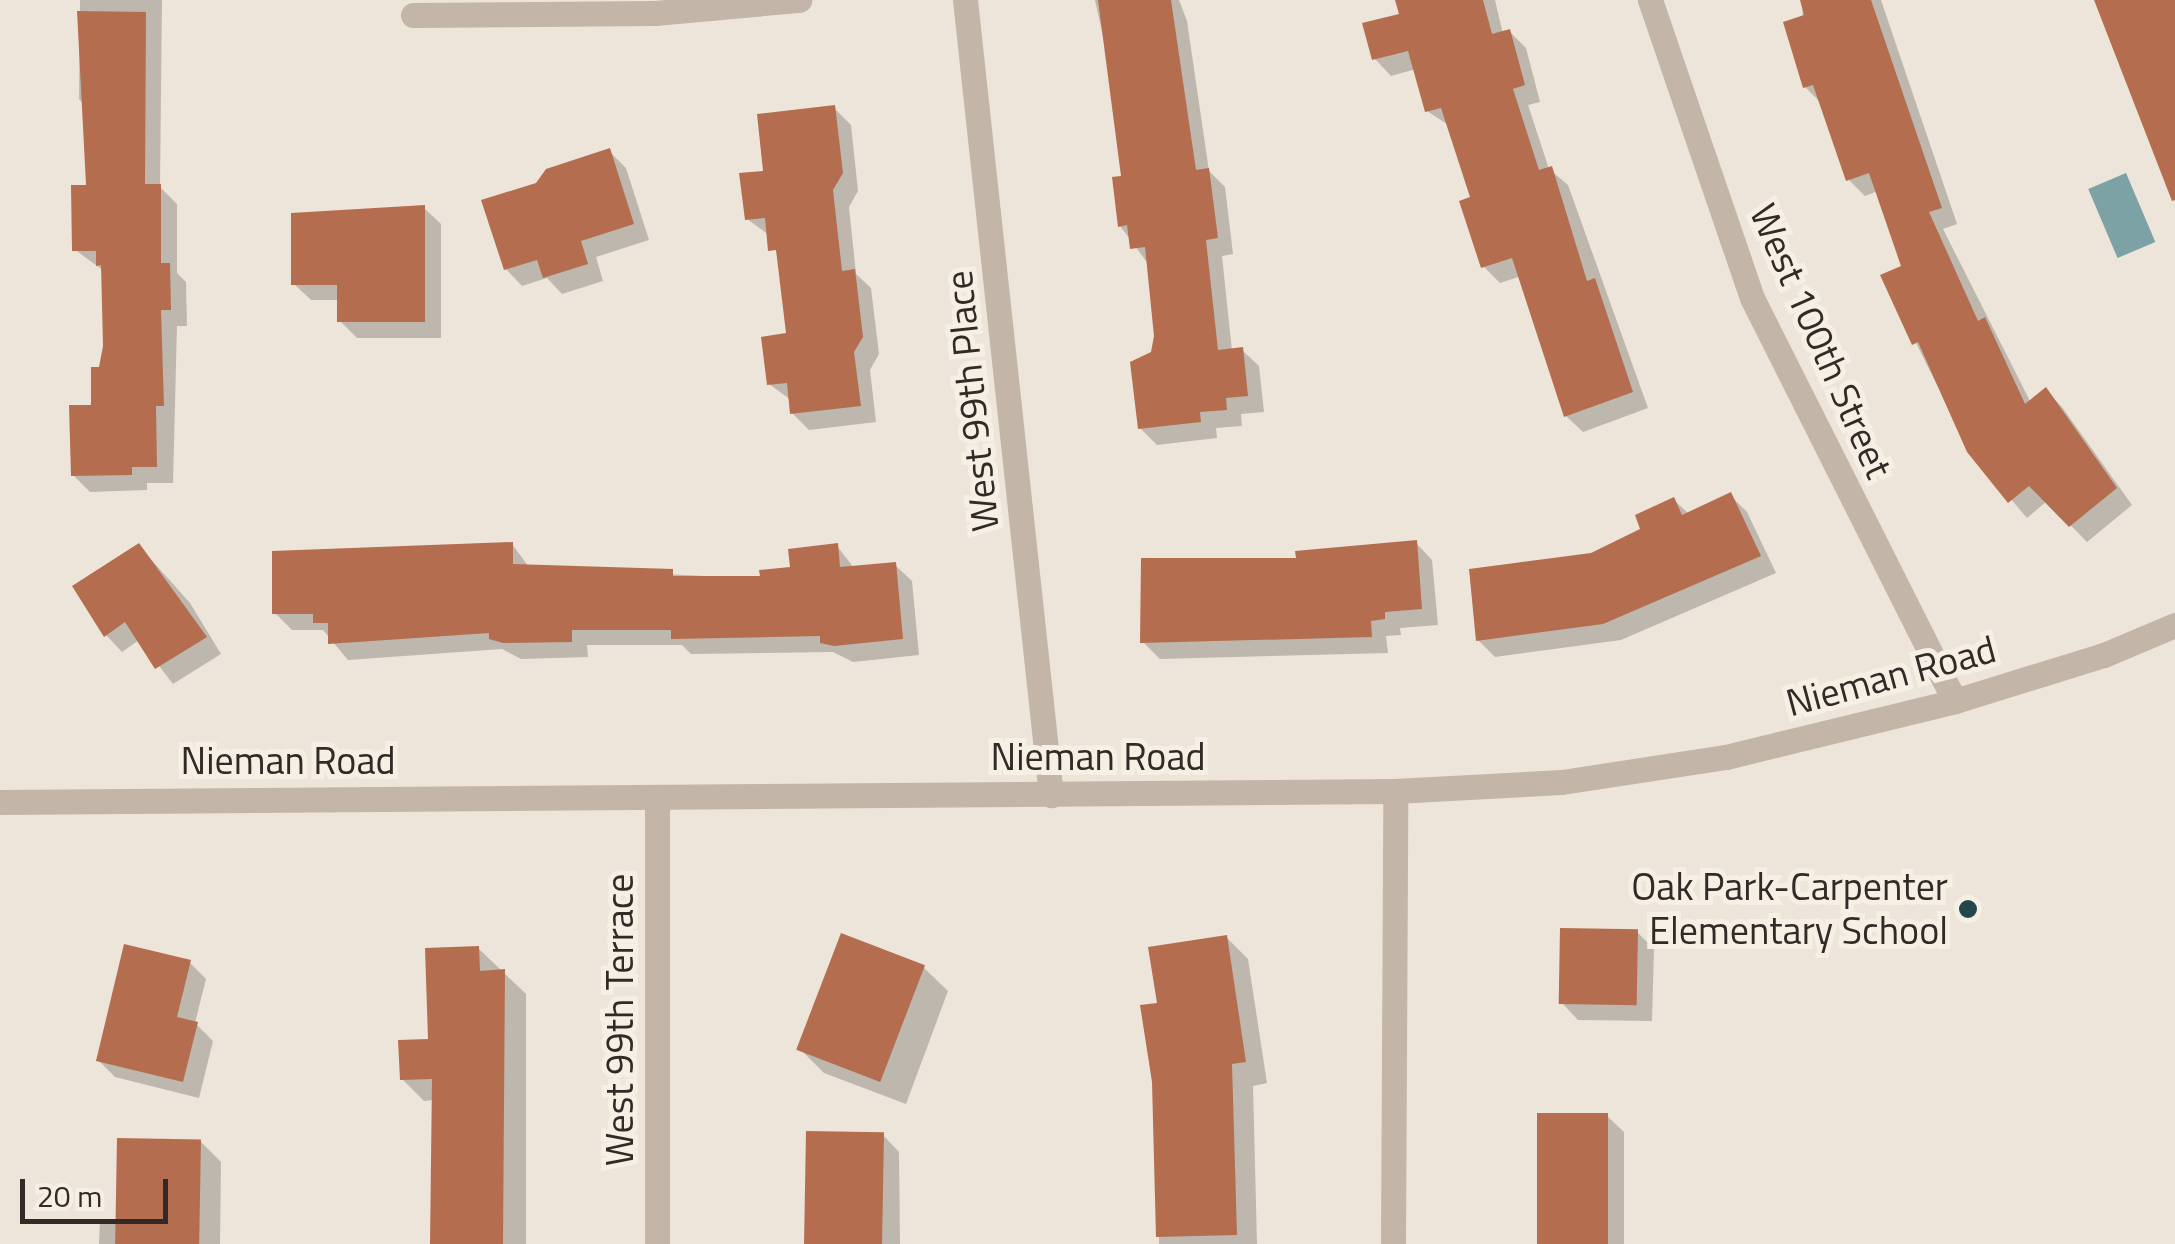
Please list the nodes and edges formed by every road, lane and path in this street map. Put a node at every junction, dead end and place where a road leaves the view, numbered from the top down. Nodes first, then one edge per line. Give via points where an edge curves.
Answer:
1 (800, 0) edge
2 (965, 0) edge
3 (1650, 0) edge
4 (413, 16) dead end
5 (2175, 624) edge
6 (1955, 701) junction
7 (1394, 792) junction
8 (1052, 795) junction
9 (658, 796) junction
10 (0, 802) edge
11 (657, 1244) edge
12 (1393, 1244) edge

1 - 4 street via 655,13
2 - 8 street, West 99th Place
3 - 6 street, West 100th Street via 1752,298
5 - 6 street, Nieman Road
6 - 7 street, Nieman Road via 1726,757 1562,782
7 - 8 street, Nieman Road
7 - 12 street
8 - 9 street, Nieman Road
9 - 10 street, Nieman Road
9 - 11 street, West 99th Terrace

